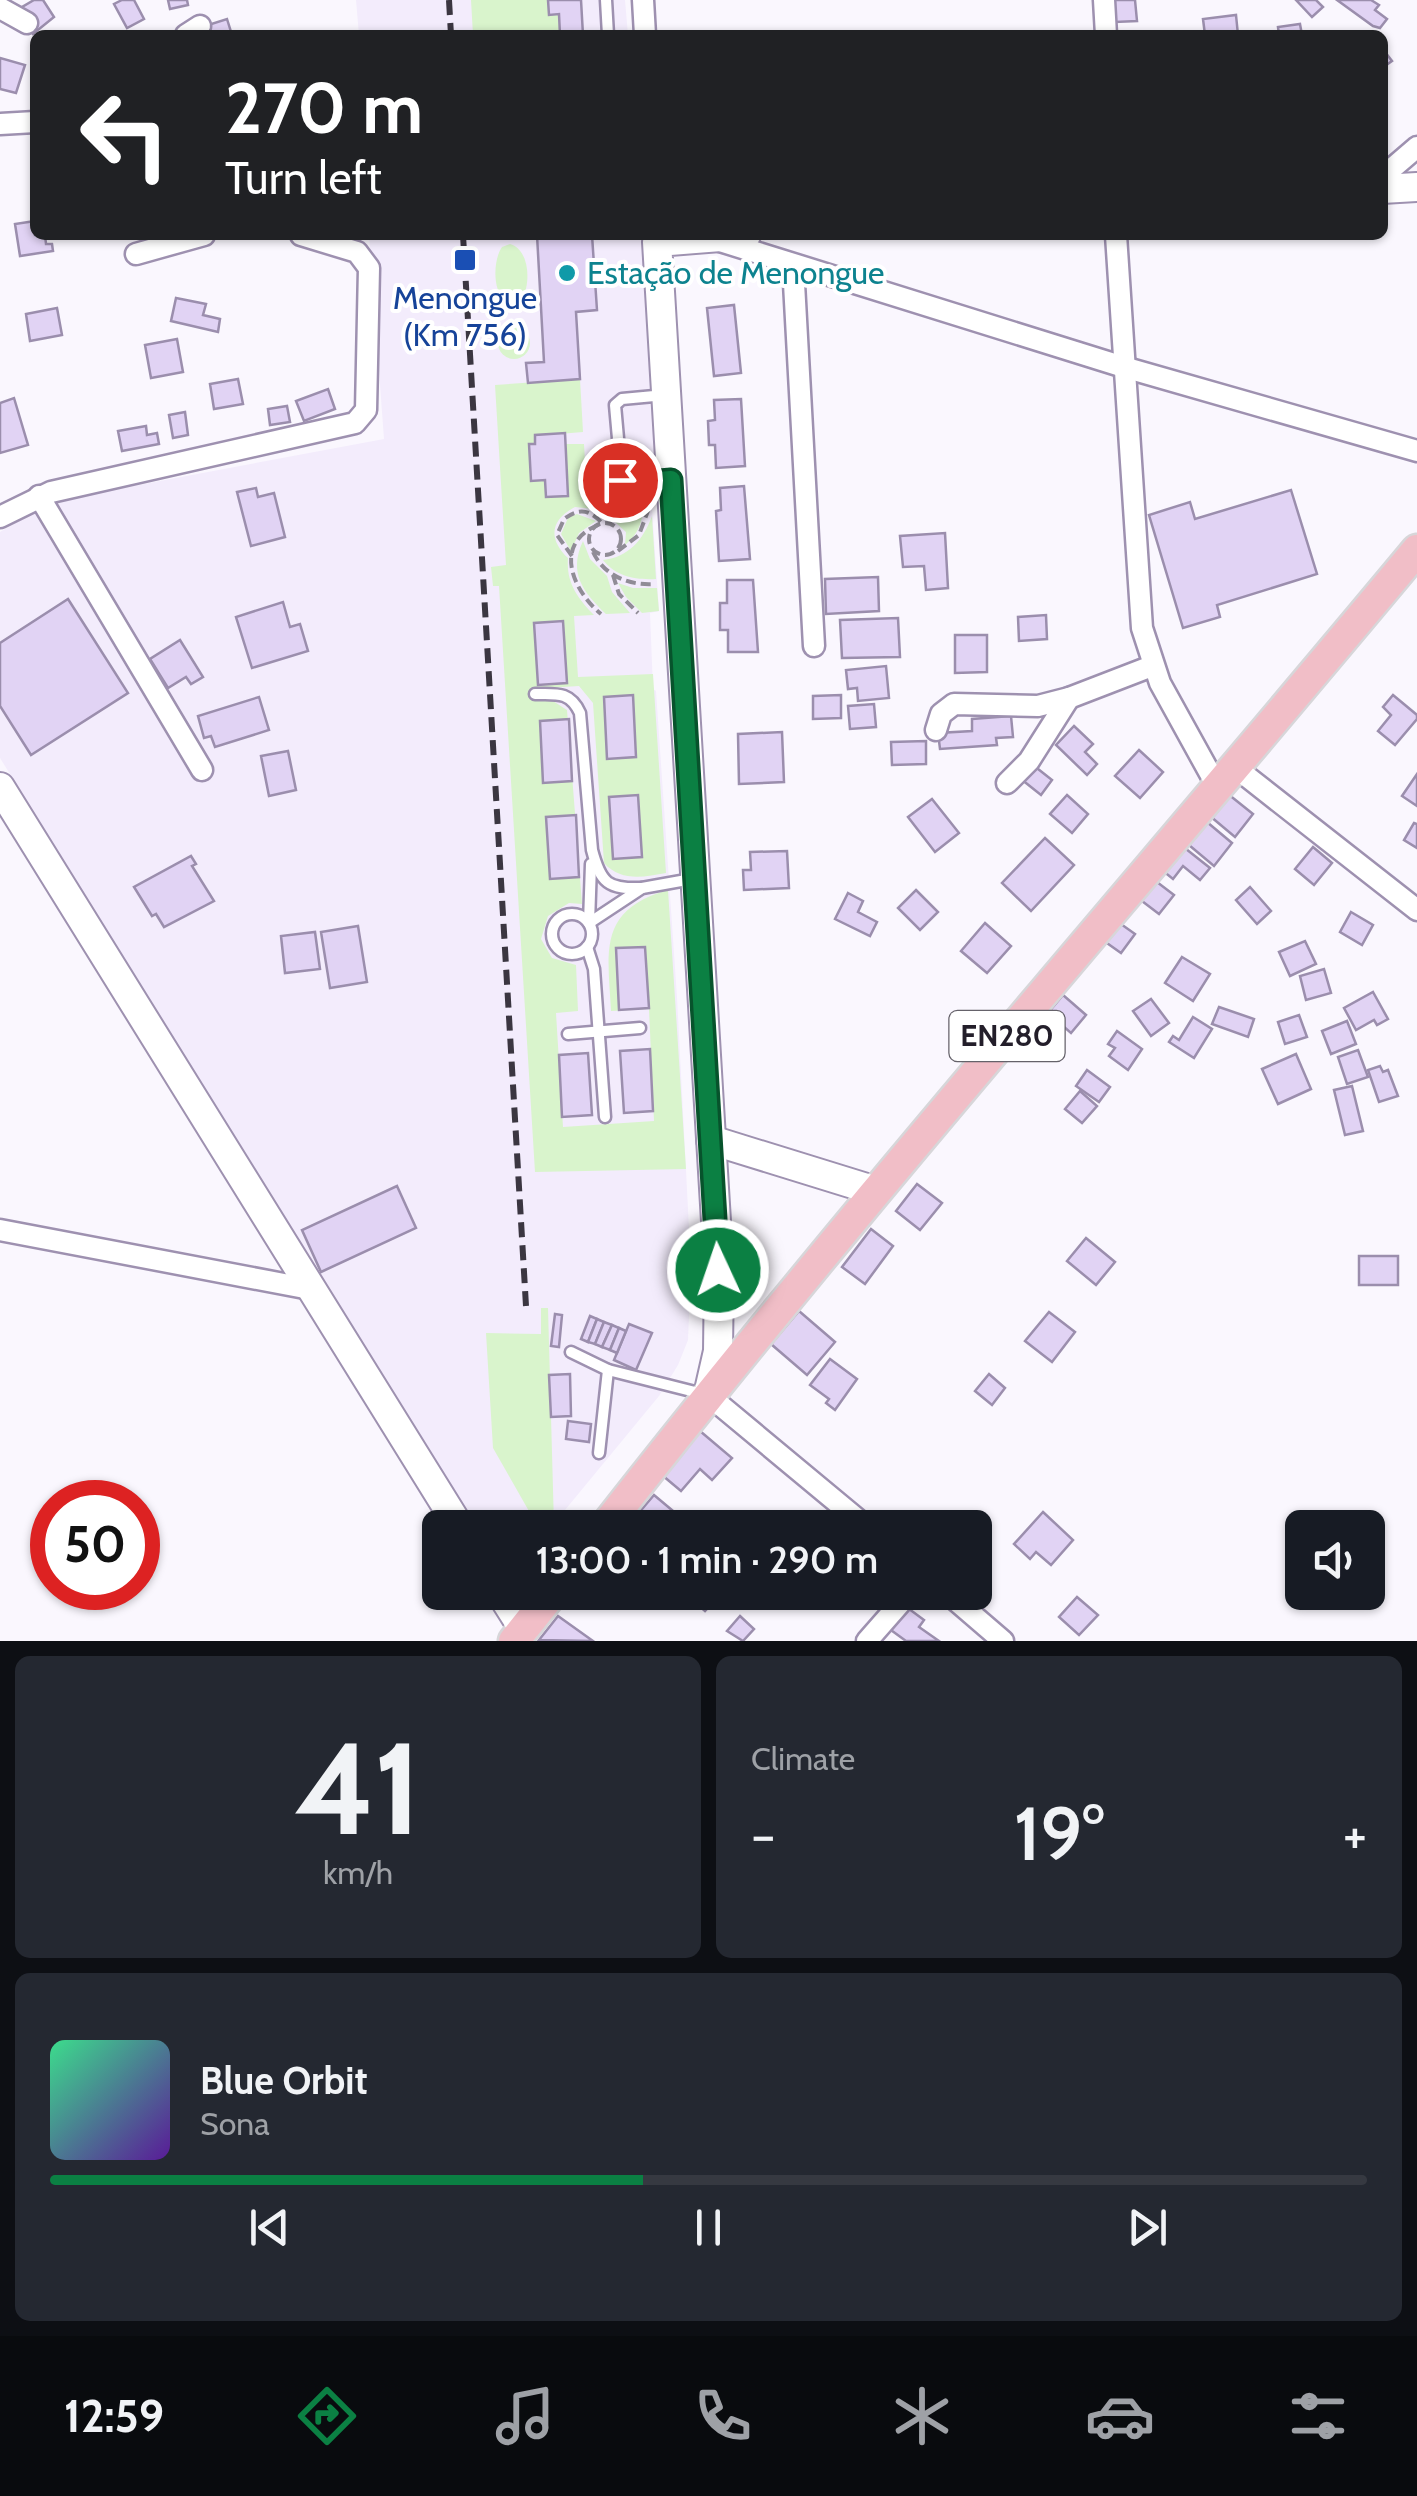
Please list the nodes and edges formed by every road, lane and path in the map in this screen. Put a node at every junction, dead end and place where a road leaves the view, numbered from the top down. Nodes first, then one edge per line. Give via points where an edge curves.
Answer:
1 (606, 0) edge
2 (643, 0) edge
3 (1104, 0) edge
4 (0, 8) edge
5 (26, 23) dead end
6 (608, 30) edge
7 (645, 30) edge
8 (1106, 30) edge
9 (30, 122) edge
10 (0, 124) edge
11 (1417, 147) edge
12 (1388, 172) edge
13 (1417, 187) edge
14 (1388, 189) edge
15 (186, 240) edge
16 (317, 240) edge
17 (657, 240) edge
18 (717, 240) edge
19 (1116, 240) edge
20 (136, 254) dead end
21 (794, 266) junction
22 (1127, 368) junction
23 (666, 395) junction
24 (1417, 452) edge
25 (659, 487) junction
26 (39, 496) junction
27 (616, 496) dead end
28 (599, 497) dead end
29 (0, 517) edge
30 (597, 518) junction
31 (603, 524) junction
32 (592, 547) junction
33 (1417, 550) edge
34 (614, 553) junction
35 (572, 556) junction
36 (613, 575) junction
37 (656, 584) dead end
38 (638, 612) dead end
39 (601, 614) dead end
40 (814, 646) dead end
41 (1152, 666) junction
42 (535, 694) dead end
43 (1069, 698) junction
44 (936, 730) dead end
45 (202, 770) dead end
46 (1226, 778) junction
47 (1007, 783) dead end
48 (0, 786) edge
49 (592, 850) junction
50 (696, 879) junction
51 (642, 888) junction
52 (1417, 910) edge
53 (589, 923) junction
54 (587, 947) junction
55 (640, 1028) dead end
56 (601, 1032) junction
57 (568, 1034) dead end
58 (606, 1117) dead end
59 (711, 1140) junction
60 (876, 1191) junction
61 (0, 1230) edge
62 (310, 1289) junction
63 (571, 1352) dead end
64 (608, 1370) junction
65 (708, 1395) junction
66 (599, 1453) dead end
67 (449, 1510) edge
68 (618, 1510) edge
69 (846, 1510) edge
70 (508, 1610) edge
71 (539, 1610) edge
72 (894, 1610) edge
73 (967, 1610) edge
74 (519, 1636) edge
75 (867, 1641) edge
76 (1003, 1641) edge

1 - 6 lane
2 - 7 street
3 - 8 street
4 - 5 street
9 - 10 street
11 - 12 street
13 - 14 main road
15 - 20 street
16 - 26 street via 358,252 369,268 363,417
17 - 23 main road
18 - 21 street
19 - 22 street
21 - 22 street
21 - 40 street
22 - 24 street
22 - 41 street via 1142,628
23 - 25 main road
23 - 25 lane via 615,405 622,483
25 - 34 path via 639,535
25 - 50 main road
26 - 29 street
26 - 45 street
27 - 31 path via 620,507
28 - 30 path
30 - 31 path
30 - 35 path via 572,512 559,527 560,542
31 - 32 path via 590,538
31 - 34 path via 618,530
31 - 35 path via 585,532
32 - 34 path
32 - 36 path
33 - 46 main road, EN280
35 - 39 path via 576,587
36 - 37 path
36 - 38 path via 619,594
41 - 43 street
41 - 46 street
42 - 49 lane via 564,694 580,712
43 - 44 street via 1030,707 954,704
43 - 47 street
46 - 52 street
46 - 60 main road, EN280
48 - 62 main road
49 - 51 lane via 608,884
49 - 53 lane
50 - 51 lane
50 - 59 main road
51 - 53 lane
53 - 54 lane
53 - 54 lane via 566,914 552,934 568,954
54 - 56 lane
55 - 56 lane
56 - 57 lane
56 - 58 lane
59 - 60 main road
59 - 65 main road via 718,1351
60 - 65 main road, EN280
61 - 62 street
62 - 67 main road
63 - 64 lane
64 - 65 lane
64 - 66 lane
65 - 68 main road, EN280
65 - 69 street
70 - 74 main road
71 - 74 main road
72 - 75 street
73 - 76 street

